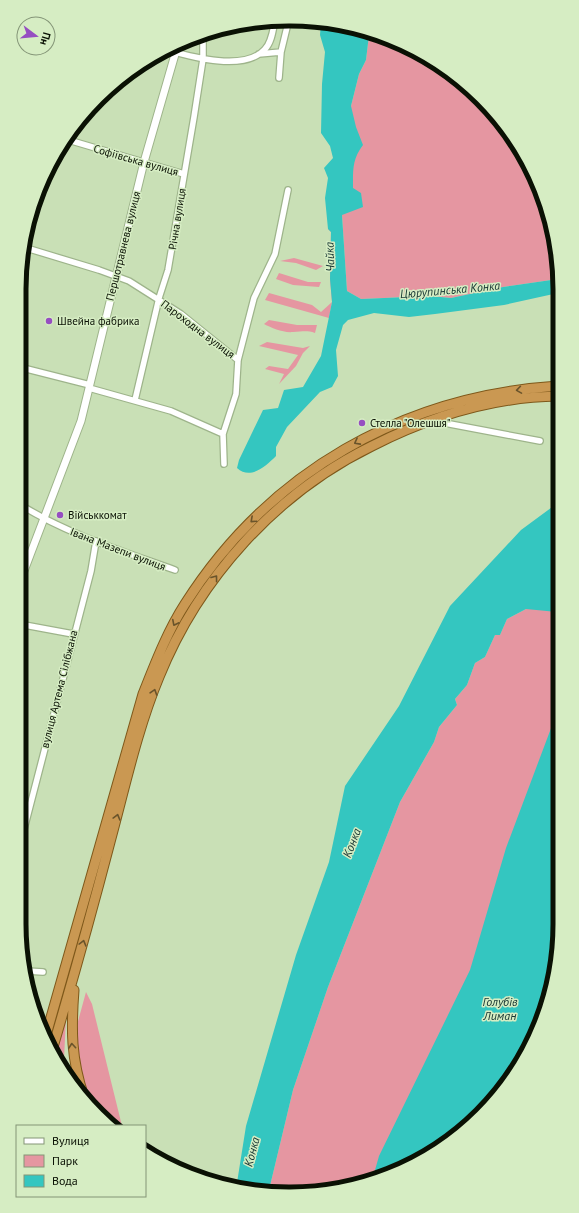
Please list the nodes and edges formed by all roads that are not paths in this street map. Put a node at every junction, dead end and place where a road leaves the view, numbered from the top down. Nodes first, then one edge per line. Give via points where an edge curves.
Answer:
1 (287, 26) edge
2 (273, 27) edge
3 (203, 41) edge
4 (176, 52) joint
5 (282, 52) junction
6 (259, 54) junction
7 (203, 59) junction
8 (278, 78) dead end
9 (71, 141) edge
10 (144, 162) junction
11 (184, 174) junction
12 (288, 190) dead end
13 (29, 249) edge
14 (116, 276) junction
15 (158, 299) junction
16 (238, 360) junction
17 (26, 369) edge
18 (553, 386) edge
19 (90, 387) junction
20 (553, 396) edge
21 (135, 400) junction
22 (432, 420) junction
23 (223, 434) junction
24 (540, 441) dead end
25 (224, 464) dead end
26 (26, 508) edge
27 (45, 520) junction
28 (96, 542) junction
29 (26, 567) edge
30 (175, 570) dead end
31 (26, 625) edge
32 (73, 634) junction
33 (26, 821) edge
34 (78, 961) junction
35 (30, 971) edge
36 (43, 972) dead end
37 (48, 1028) edge
38 (54, 1042) edge
39 (79, 1083) edge

1 - 5 street
2 - 6 street via 269,42
3 - 7 street, Річна вулиця
4 - 7 street
4 - 10 street, Першотравнева вулиця
5 - 6 street
5 - 8 street
6 - 7 street via 243,60
7 - 11 street, Річна вулиця
9 - 10 street, Софіївська вулиця
10 - 11 street, Софіївська вулиця
10 - 14 street, Першотравнева вулиця
11 - 15 street, Річна вулиця via 168,270
12 - 16 street via 275,254 254,298
13 - 14 street, Пароходна вулиця
14 - 15 street, Пароходна вулиця
14 - 19 street, Першотравнева вулиця
15 - 16 street, Пароходна вулиця via 181,314
15 - 21 street, Річна вулиця
16 - 23 street via 236,394
17 - 19 street
18 -> 37 highway via 464,400 397,422 354,444 282,492 218,556 184,605 155,663 143,694
19 - 21 street
19 - 27 street, Першотравнева вулиця via 81,421
20 - 22 highway via 516,399
21 - 23 street via 171,411
22 - 24 street
34 -> 22 highway via 140,734 158,679 189,616 233,555 260,525 288,500 320,475 354,455 398,432
23 - 25 street
26 - 27 street, Івана Мазепи вулиця
27 - 28 street, Івана Мазепи вулиця
27 - 29 street, Першотравнева вулиця
28 - 30 street, Івана Мазепи вулиця
28 - 32 street, вулиця Артема Сілібжана via 91,571
31 - 32 street
32 - 33 street, вулиця Артема Сілібжана
34 - 38 highway
39 -> 34 highway via 72,1046 71,1023
35 - 36 street

